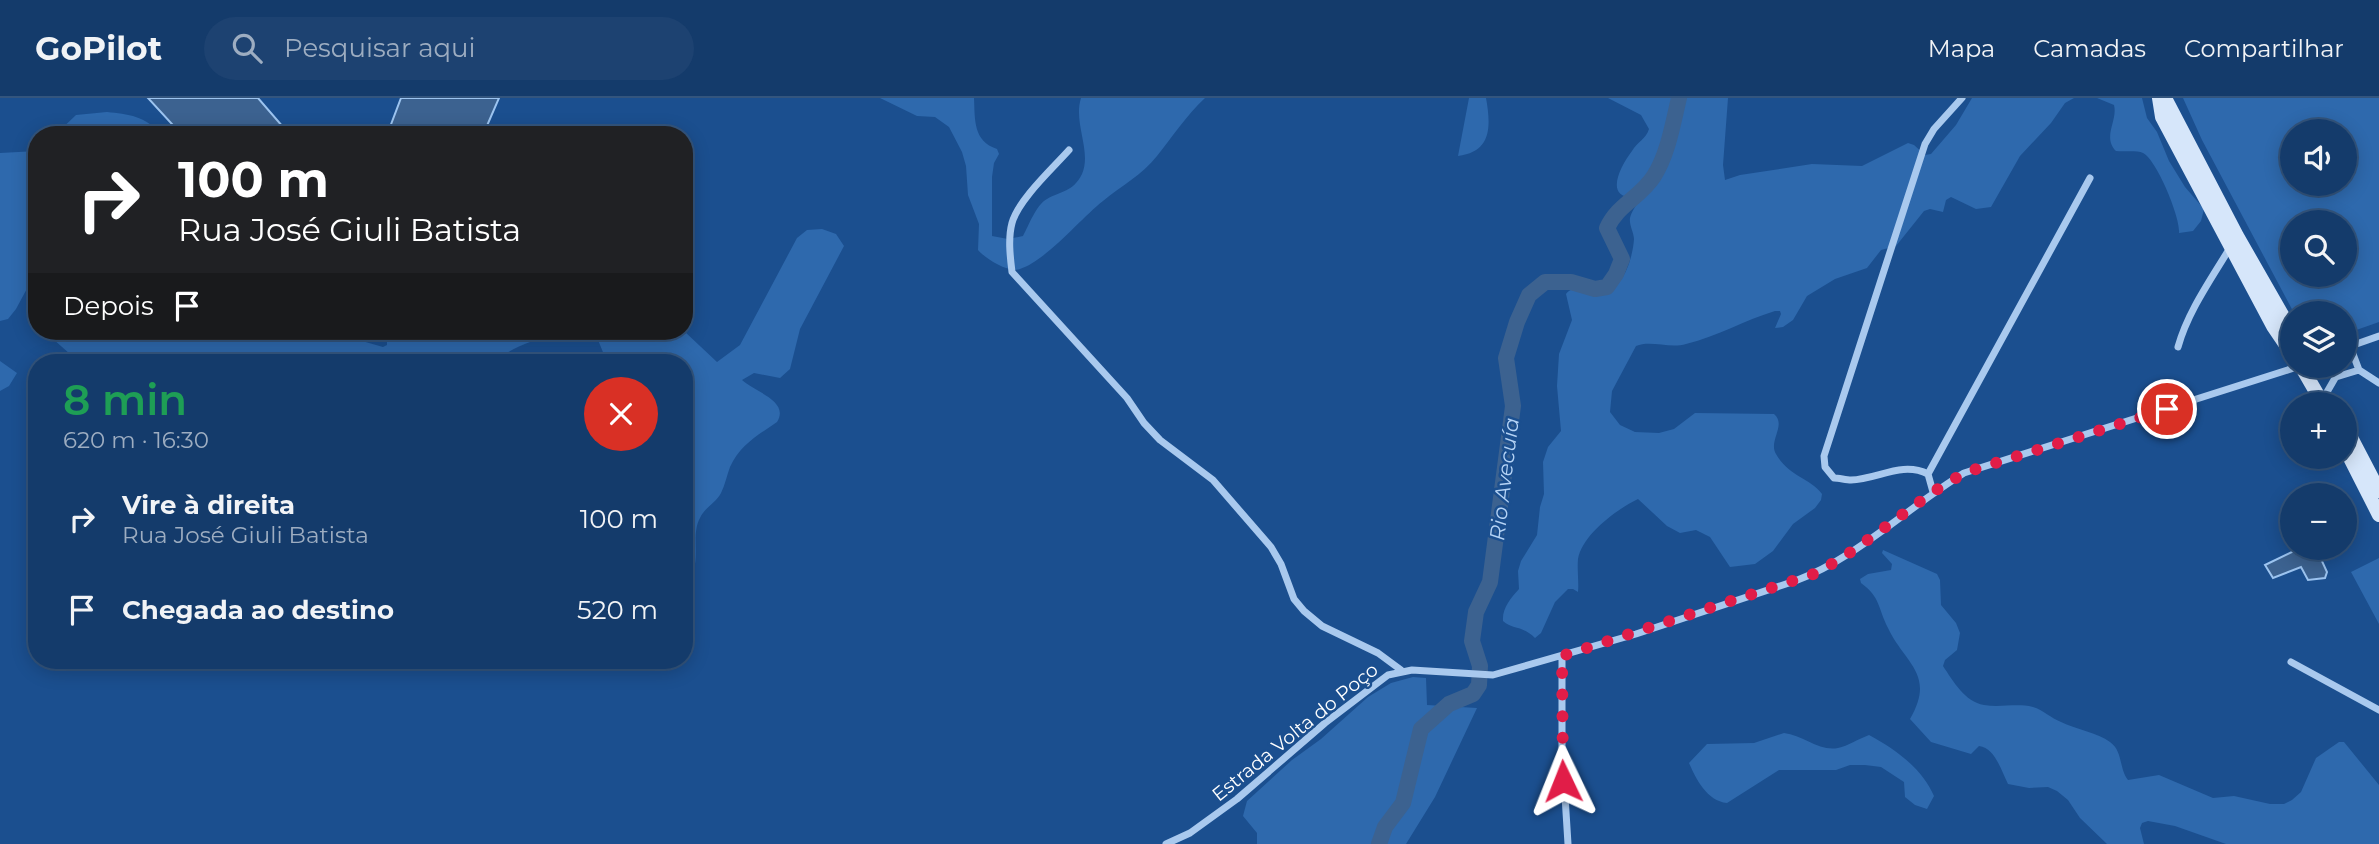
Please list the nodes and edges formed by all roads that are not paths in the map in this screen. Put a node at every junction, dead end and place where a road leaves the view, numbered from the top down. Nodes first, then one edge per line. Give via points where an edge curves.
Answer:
1 (1962, 98) edge
2 (2159, 98) edge
3 (2165, 98) edge
4 (1069, 150) dead end
5 (2090, 178) dead end
6 (2231, 246) junction
7 (2280, 311) edge
8 (2280, 336) edge
9 (2379, 336) edge
10 (2357, 344) edge
11 (2178, 347) dead end
12 (2357, 366) edge
13 (2359, 370) joint
14 (2280, 373) edge
15 (2310, 378) edge
16 (2379, 383) edge
17 (2321, 392) edge
18 (2357, 447) edge
19 (2356, 469) edge
20 (1928, 474) junction
21 (2374, 476) edge
22 (2379, 491) edge
23 (1933, 492) junction
24 (2379, 515) edge
25 (1562, 656) junction
26 (2291, 662) dead end
27 (1401, 670) junction
28 (2379, 710) edge
29 (1166, 844) edge
30 (1568, 844) edge

1 - 20 street via 1925,144 1824,456 1825,467 1834,478 1852,480 1892,470
2 - 6 main road via 2162,117
3 - 7 main road
4 - 27 street via 1029,194 1012,222 1012,272 1160,440 1213,480 1271,547 1304,611
5 - 20 street
6 - 8 main road
6 - 11 street
9 - 10 street
12 - 13 street
13 - 16 street
14 - 23 street, Estrada Volta do Poço via 1982,466
15 - 17 main road
18 - 21 main road
19 - 24 main road
20 - 23 street
21 - 22 main road
23 - 25 street, Estrada Volta do Poço via 1817,573
25 - 27 street, Estrada Volta do Poço via 1493,675
25 - 30 street
26 - 28 street
27 - 29 street, Estrada Volta do Poço via 1376,683 1222,811

